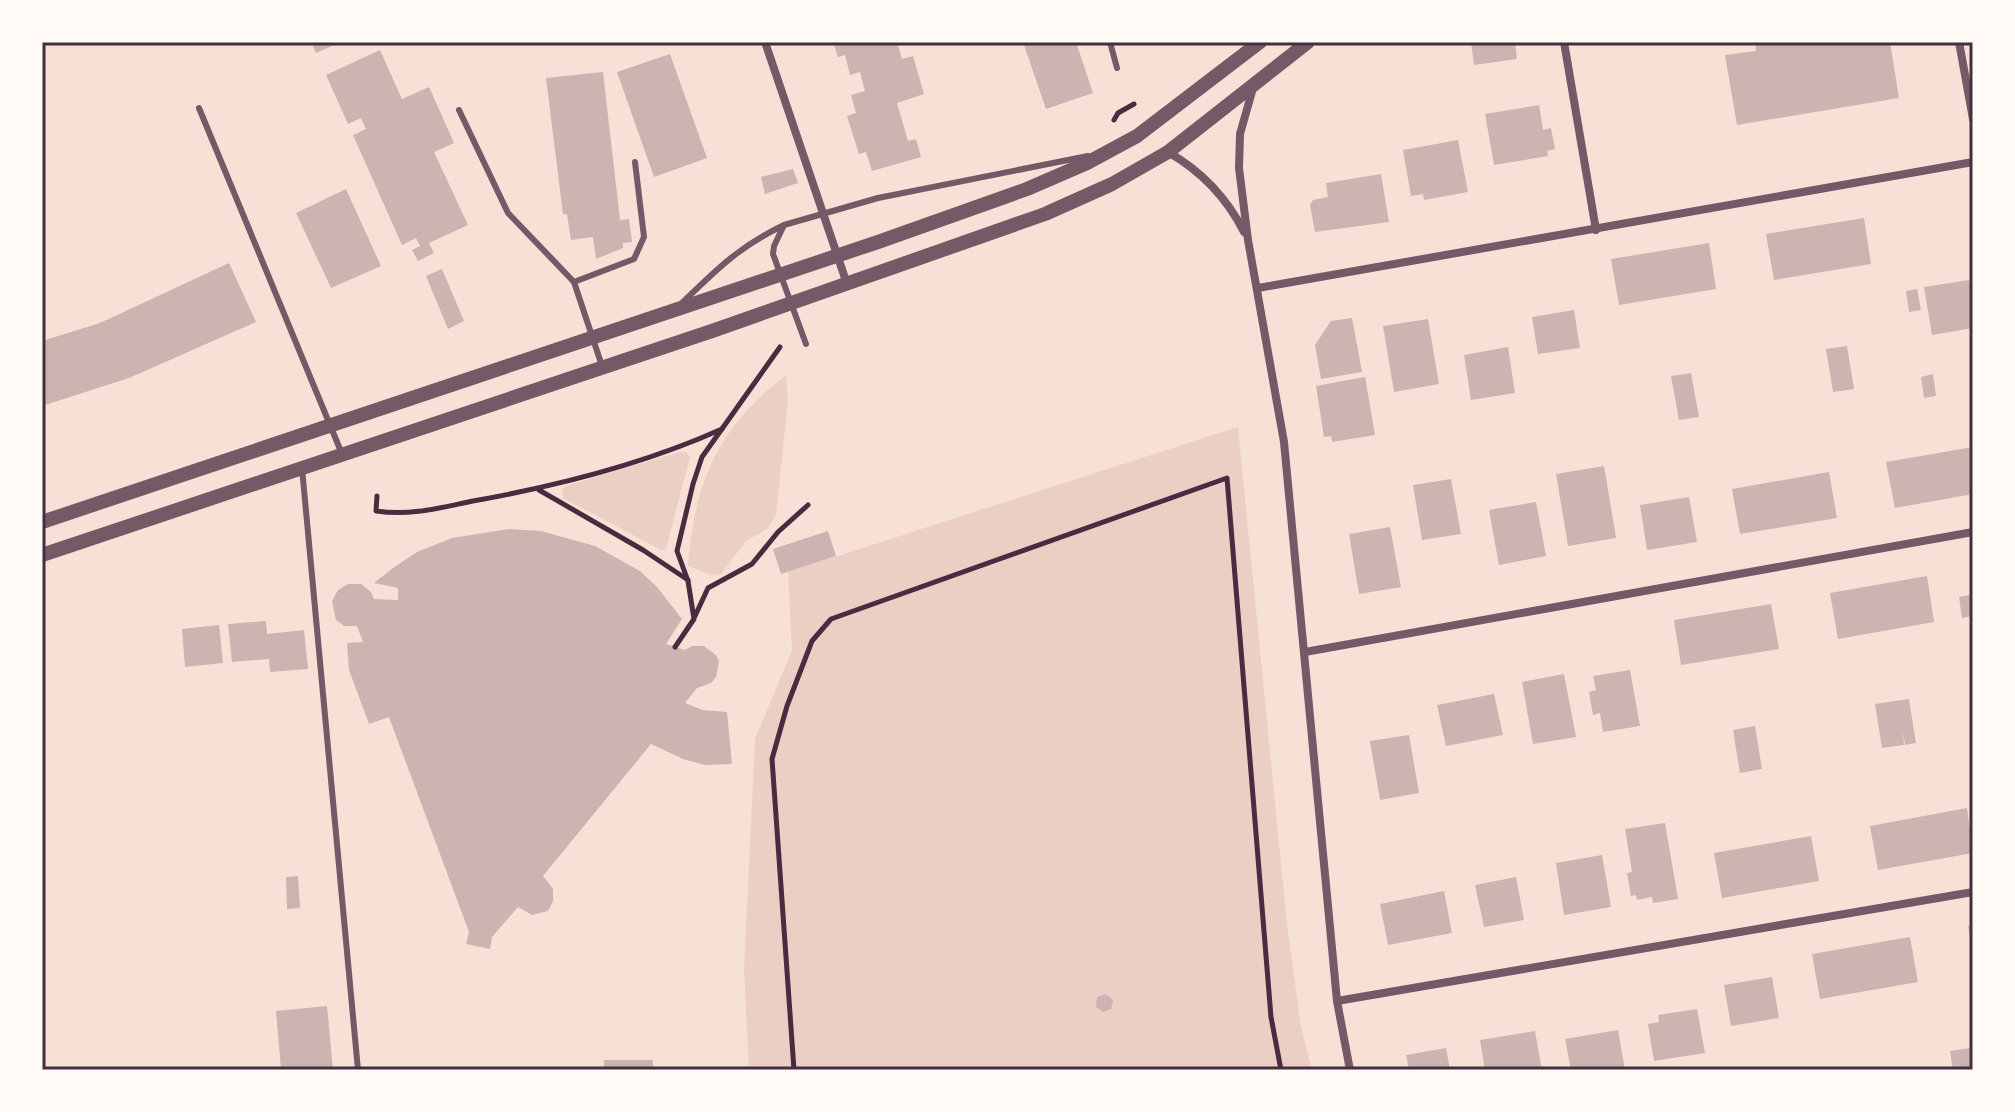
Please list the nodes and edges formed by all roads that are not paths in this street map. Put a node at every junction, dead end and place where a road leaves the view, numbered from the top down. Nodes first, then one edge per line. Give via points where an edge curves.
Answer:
1 (765, 42) edge
2 (1110, 42) edge
3 (1260, 42) edge
4 (1308, 42) edge
5 (1564, 42) edge
6 (1959, 42) edge
7 (1117, 68) dead end
8 (1254, 86) junction
9 (199, 108) dead end
10 (459, 110) dead end
11 (1973, 119) edge
12 (1107, 152) junction
13 (1168, 152) junction
14 (635, 162) dead end
15 (1973, 162) edge
16 (823, 213) junction
17 (784, 225) junction
18 (1596, 230) junction
19 (1248, 240) junction
20 (837, 256) junction
21 (779, 275) junction
22 (574, 282) junction
23 (847, 284) junction
24 (1258, 288) junction
25 (790, 303) junction
26 (674, 311) junction
27 (593, 338) junction
28 (806, 344) dead end
29 (602, 367) junction
30 (331, 424) junction
31 (342, 454) junction
32 (302, 468) junction
33 (42, 522) edge
34 (1973, 532) edge
35 (42, 555) edge
36 (1305, 652) junction
37 (1973, 892) edge
38 (1337, 1001) junction
39 (358, 1070) edge
40 (1350, 1070) edge

1 - 16 street
2 - 7 lane
3 - 12 street
4 - 8 street
5 - 18 street
6 - 11 street
8 - 13 street
8 - 19 street via 1239,149
9 - 30 lane
10 - 22 lane via 508,213
12 - 16 lane
12 - 20 street via 1014,195
13 - 19 street via 1212,186
13 - 23 street via 1045,214
14 - 22 lane via 644,237 634,259
15 - 18 street
16 - 17 lane
16 - 20 street
17 - 21 lane via 773,254
17 - 26 lane via 735,253
18 - 24 street
19 - 24 street
20 - 21 street
20 - 23 street
21 - 25 lane
21 - 26 street
22 - 27 lane
23 - 25 street
24 - 36 street via 1284,442
25 - 28 lane
25 - 29 street
26 - 27 street
27 - 29 lane
27 - 30 street
29 - 31 street
30 - 31 lane
30 - 33 street
31 - 32 street
32 - 35 street
32 - 39 lane
34 - 36 street
36 - 38 street
37 - 38 street
38 - 40 street

